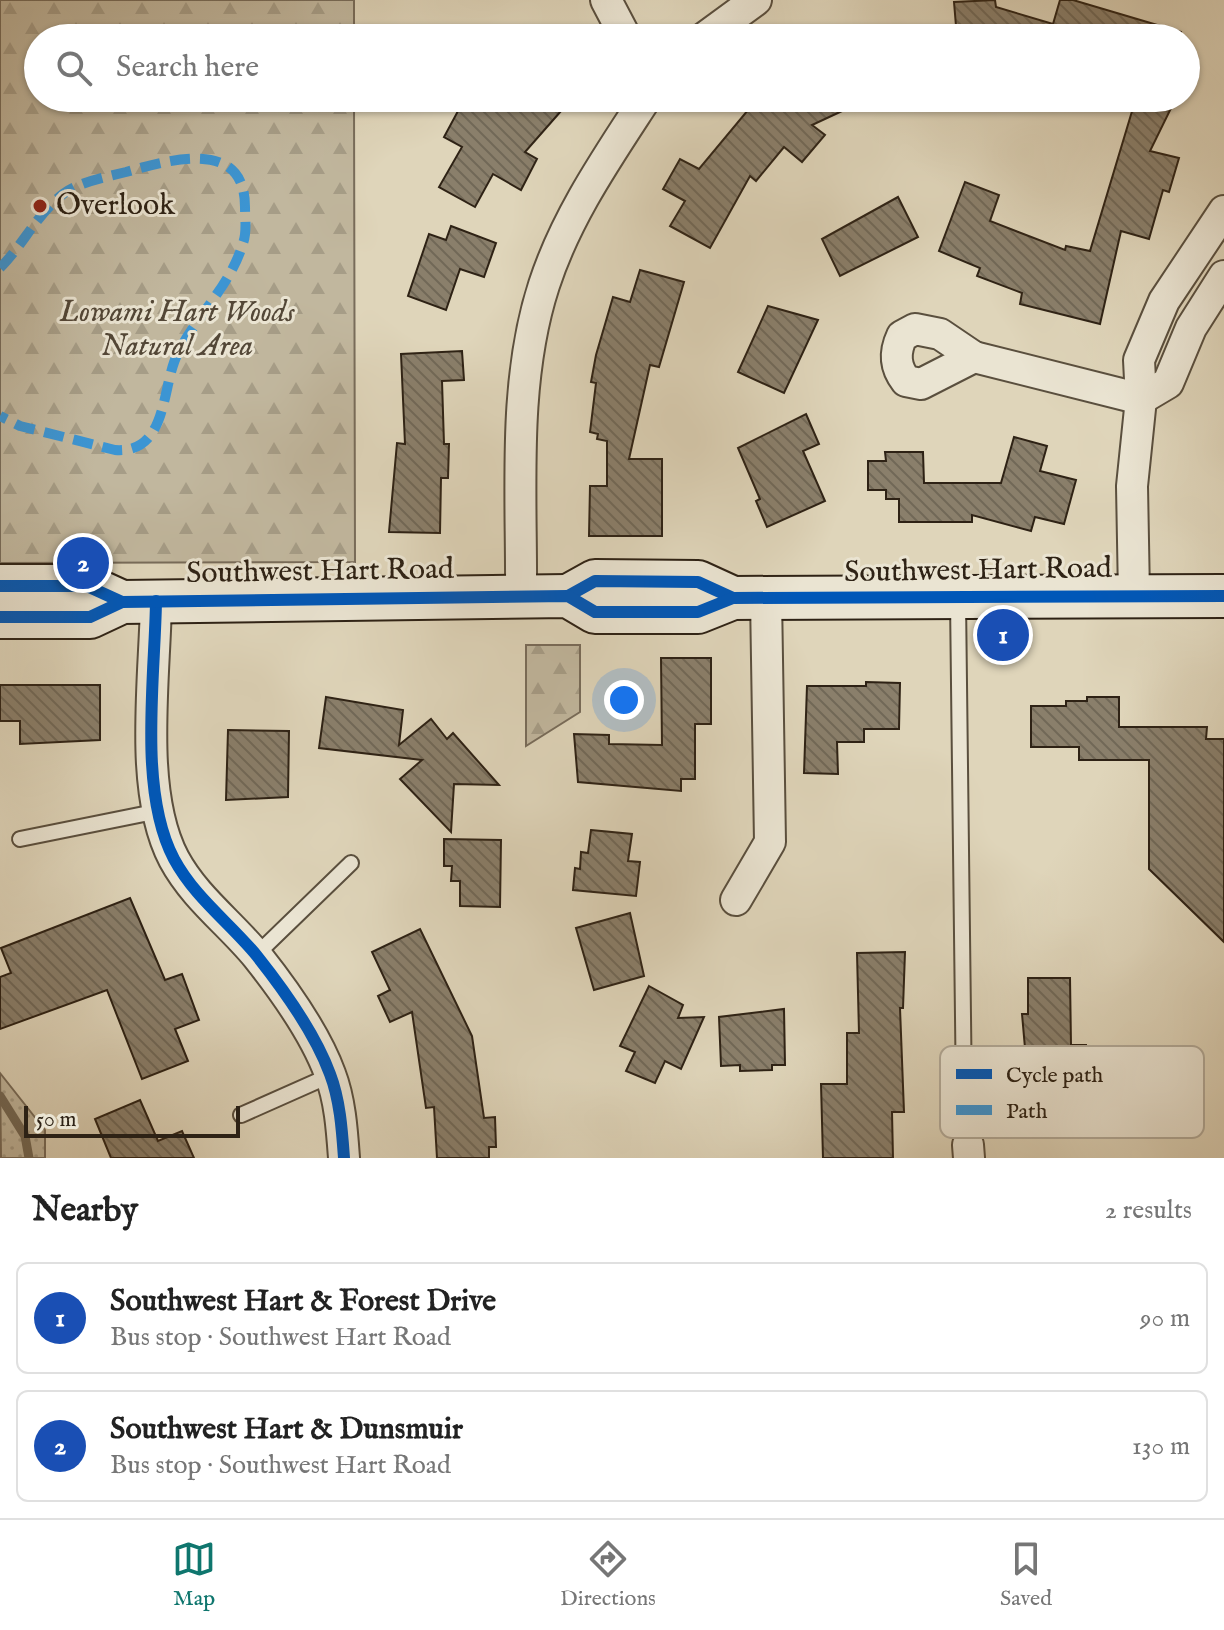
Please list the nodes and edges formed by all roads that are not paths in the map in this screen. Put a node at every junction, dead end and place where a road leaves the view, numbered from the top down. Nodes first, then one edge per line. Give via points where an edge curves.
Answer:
1 (606, 0) edge
2 (756, 0) edge
3 (619, 24) edge
4 (723, 24) edge
5 (637, 112) edge
6 (1224, 211) edge
7 (1224, 276) edge
8 (974, 357) dead end
9 (1141, 399) junction
10 (0, 586) edge
11 (521, 595) junction
12 (1134, 595) junction
13 (1224, 596) edge
14 (750, 598) junction
15 (958, 600) junction
16 (139, 601) junction
17 (0, 617) edge
18 (159, 811) junction
19 (20, 839) dead end
20 (351, 863) dead end
21 (736, 900) dead end
22 (256, 955) junction
23 (963, 1046) edge
24 (331, 1075) junction
25 (241, 1115) dead end
26 (344, 1158) edge

1 - 3 street
2 - 4 street
5 - 11 street via 586,190 544,285 526,383
6 - 9 street via 1164,301 1139,360
7 - 9 street via 1191,328 1168,383
8 - 9 street
9 - 12 street via 1132,486
10 - 16 main road, Southwest Hart Road via 87,586
11 - 14 main road, Southwest Hart Road via 568,596 595,612 698,612
11 - 16 main road, Southwest Hart Road
12 - 13 main road, Southwest Hart Road
12 - 15 main road, Southwest Hart Road
14 - 15 main road, Southwest Hart Road
14 - 21 street via 770,842
15 - 23 lane
16 - 17 main road, Southwest Hart Road via 90,617
16 - 18 street
18 - 19 lane
18 - 22 street via 182,870
20 - 22 lane
22 - 24 street
24 - 25 lane
24 - 26 street

